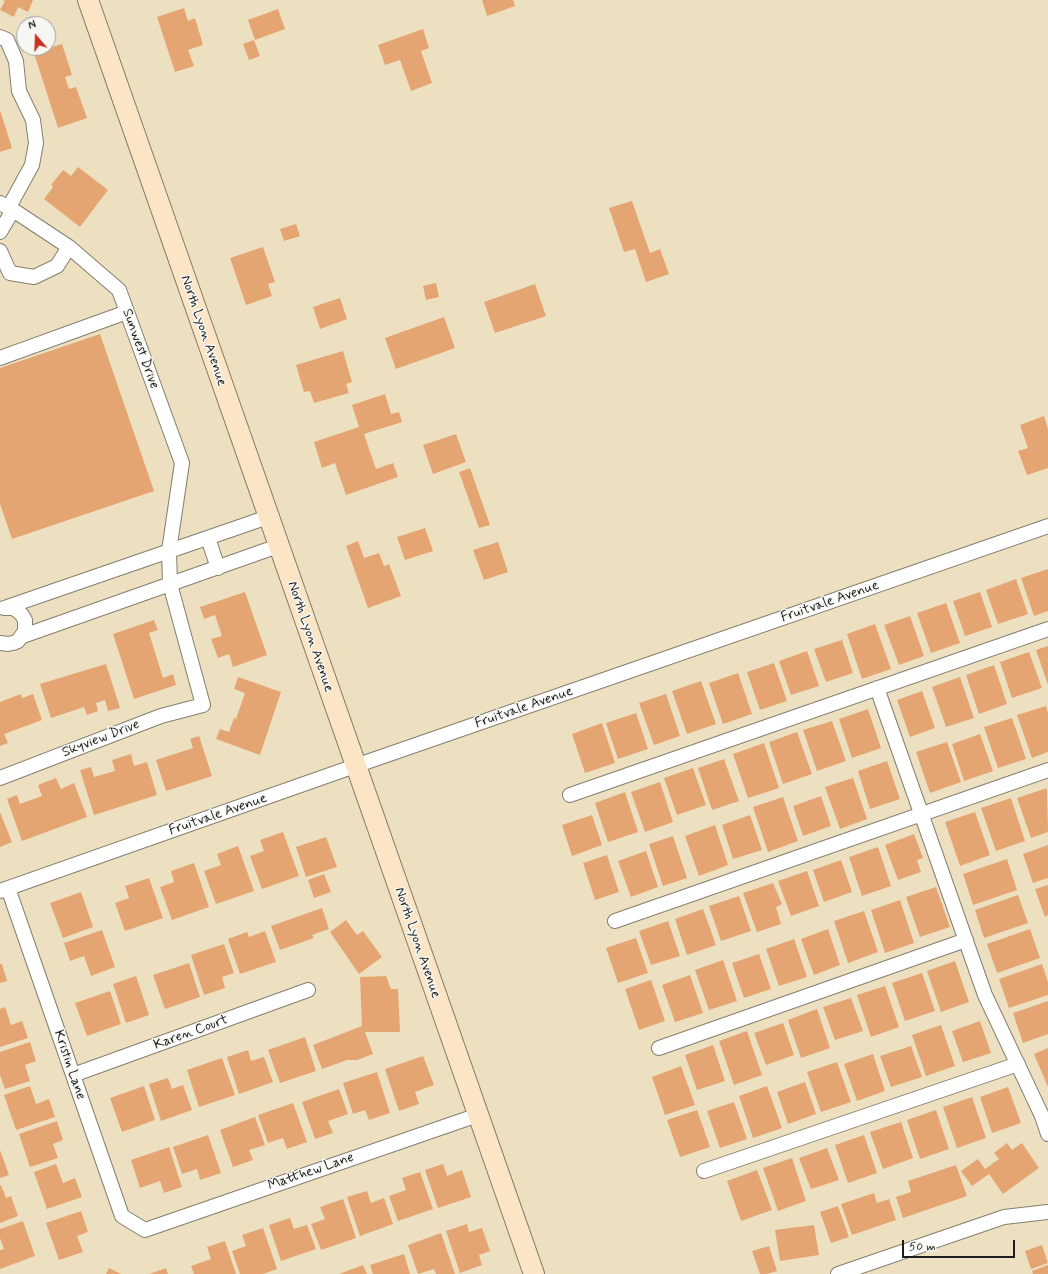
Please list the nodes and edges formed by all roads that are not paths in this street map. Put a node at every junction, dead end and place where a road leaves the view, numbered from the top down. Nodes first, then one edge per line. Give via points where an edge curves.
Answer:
1 (88, 0) edge
2 (0, 37) edge
3 (7, 206) edge
4 (0, 232) edge
5 (69, 247) junction
6 (0, 250) edge
7 (127, 312) junction
8 (0, 358) edge
9 (268, 517) junction
10 (1048, 526) edge
11 (208, 538) junction
12 (278, 546) junction
13 (169, 551) junction
14 (218, 568) junction
15 (170, 584) junction
16 (4, 608) edge
17 (1048, 629) edge
18 (22, 636) junction
19 (0, 643) edge
20 (877, 688) junction
21 (203, 706) joint
22 (355, 766) junction
23 (1048, 770) edge
24 (0, 778) edge
25 (570, 795) dead end
26 (922, 814) junction
27 (4, 890) edge
28 (616, 921) dead end
29 (966, 940) junction
30 (308, 990) dead end
31 (659, 1048) dead end
32 (1018, 1064) junction
33 (73, 1075) junction
34 (478, 1115) junction
35 (1045, 1115) edge
36 (1048, 1134) edge
37 (704, 1171) dead end
38 (1048, 1212) edge
39 (145, 1230) joint
40 (534, 1274) edge
41 (838, 1274) edge

1 - 9 street, North Lyon Avenue
2 - 3 street via 7,40 16,61 19,91 33,120 36,143 32,165
3 - 4 street
3 - 5 street, Sunwest Drive
5 - 6 street via 57,266 34,276 10,273
5 - 7 street, Sunwest Drive via 119,290
7 - 8 street
7 - 13 street, Sunwest Drive via 182,463
9 - 11 street
9 - 12 street, North Lyon Avenue
10 - 22 street, Fruitvale Avenue
11 - 13 street
11 - 14 street
12 - 14 street
12 - 22 street, North Lyon Avenue
13 - 15 street, Sunwest Drive
13 - 16 street
14 - 15 street
15 - 18 street
15 - 21 street, Sunwest Drive
16 - 18 street via 18,610 22,615 26,625
17 - 20 street
18 - 19 street via 13,643
20 - 25 street
20 - 26 street
21 - 24 street, Skyview Drive via 161,716
22 - 27 street, Fruitvale Avenue
22 - 34 street, North Lyon Avenue
23 - 26 street
26 - 28 street
26 - 29 street
27 - 33 street, Kristin Lane
29 - 31 street
29 - 32 street via 986,995
30 - 33 street, Karen Court
32 - 35 street
32 - 37 street
33 - 39 street, Kristin Lane via 122,1216
34 - 39 street, Matthew Lane
34 - 40 street, North Lyon Avenue
35 - 36 street
38 - 41 street via 1004,1217

